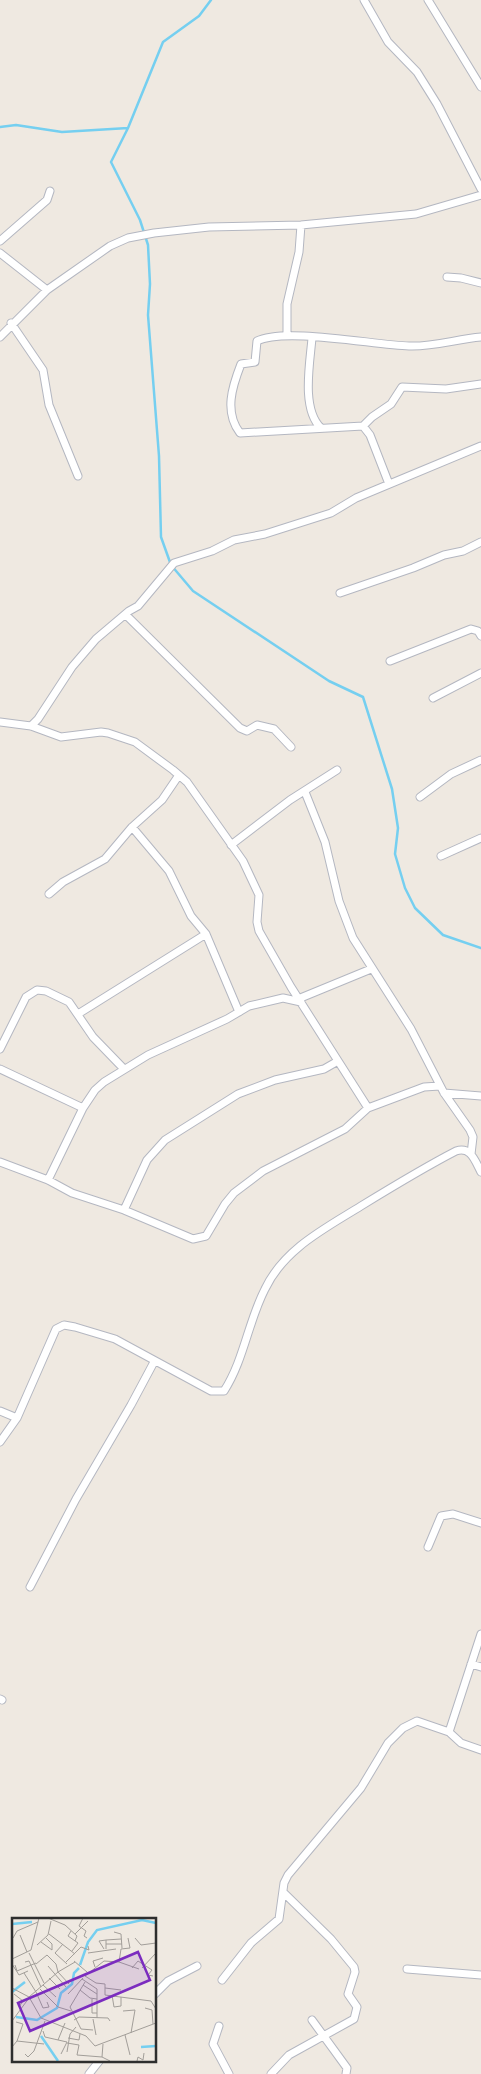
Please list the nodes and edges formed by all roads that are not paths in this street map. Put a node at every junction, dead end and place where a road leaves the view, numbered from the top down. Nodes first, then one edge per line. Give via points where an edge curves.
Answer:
1 (364, 0) edge
2 (428, 0) edge
3 (481, 87) edge
4 (481, 189) edge
5 (50, 191) dead end
6 (481, 195) edge
7 (301, 224) junction
8 (0, 241) edge
9 (0, 253) edge
10 (447, 278) dead end
11 (481, 283) edge
12 (47, 290) junction
13 (11, 323) junction
14 (287, 336) junction
15 (0, 337) edge
16 (481, 337) edge
17 (312, 338) junction
18 (481, 384) edge
19 (363, 426) junction
20 (322, 428) junction
21 (481, 446) edge
22 (78, 476) dead end
23 (389, 484) junction
24 (481, 542) edge
25 (340, 593) dead end
26 (126, 615) junction
27 (481, 636) edge
28 (390, 661) dead end
29 (481, 674) edge
30 (433, 698) dead end
31 (0, 722) edge
32 (31, 726) junction
33 (291, 747) dead end
34 (481, 760) edge
35 (337, 770) dead end
36 (179, 775) junction
37 (305, 792) junction
38 (420, 797) dead end
39 (132, 827) junction
40 (481, 838) edge
41 (231, 845) junction
42 (441, 856) dead end
43 (49, 894) dead end
44 (206, 934) junction
45 (371, 969) junction
46 (291, 987) junction
47 (283, 998) junction
48 (300, 1000) junction
49 (239, 1012) junction
50 (78, 1014) junction
51 (0, 1050) edge
52 (338, 1061) junction
53 (0, 1069) edge
54 (124, 1070) junction
55 (442, 1089) junction
56 (481, 1096) edge
57 (83, 1108) junction
58 (368, 1108) junction
59 (471, 1154) junction
60 (0, 1162) edge
61 (481, 1172) edge
62 (48, 1180) junction
63 (124, 1210) junction
64 (154, 1362) junction
65 (0, 1411) edge
66 (17, 1418) junction
67 (0, 1442) edge
68 (481, 1523) edge
69 (428, 1547) dead end
70 (30, 1587) dead end
71 (481, 1634) edge
72 (471, 1664) junction
73 (481, 1667) edge
74 (449, 1732) junction
75 (481, 1750) edge
76 (283, 1892) junction
77 (197, 1966) dead end
78 (408, 1969) dead end
79 (481, 1975) edge
80 (222, 1980) dead end
81 (156, 1993) edge
82 (312, 2020) dead end
83 (218, 2026) dead end
84 (323, 2036) junction
85 (98, 2062) edge
86 (89, 2074) edge
87 (229, 2074) edge
88 (271, 2074) edge
89 (346, 2074) edge

1 - 4 street via 388,42 417,72 437,104
2 - 3 street
5 - 8 street via 47,200
6 - 7 street via 416,214
7 - 12 street via 209,227 128,238 104,250
7 - 14 street via 299,252 287,304
9 - 12 street
10 - 11 street
12 - 13 street
13 - 15 street
13 - 22 street via 43,370 50,405
14 - 17 street
14 - 20 street via 270,336 257,341 255,362 241,364 231,402 232,422 240,433
16 - 17 street via 411,346
17 - 20 street via 308,386 312,416
18 - 19 street via 446,389 402,387 391,404
19 - 20 street
19 - 23 street via 370,435
21 - 23 street
23 - 26 street via 331,513 265,534 242,537 212,551 180,560
24 - 25 street
26 - 32 street via 96,639 72,667
26 - 33 street via 240,728 247,731 257,725 274,729
27 - 28 street via 471,629
29 - 30 street
31 - 32 street
32 - 36 street via 61,737 101,732 136,742
34 - 38 street via 451,774
35 - 37 street
36 - 39 street via 162,800
36 - 41 street
37 - 41 street
37 - 45 street via 325,842 339,901 353,938
39 - 43 street via 105,859 76,873
39 - 44 street via 168,870 191,916
40 - 42 street
41 - 46 street via 257,888 259,931
44 - 49 street
44 - 50 street
45 - 48 street
45 - 55 street via 415,1036
46 - 47 street
46 - 48 street
47 - 48 street
47 - 49 street via 249,1006
48 - 52 street
49 - 54 street via 148,1055
50 - 51 street via 62,997 46,991 31,992 26,996
50 - 54 street via 93,1037
52 - 58 street
52 - 63 street via 324,1069 275,1080 238,1094 165,1140 147,1160
53 - 57 street
54 - 57 street via 95,1090
55 - 56 street
55 - 58 street via 424,1087
55 - 59 street via 470,1130 473,1138
57 - 62 street
58 - 63 street via 345,1129 247,1182 225,1204 206,1236 200,1239
59 - 61 street
59 - 64 street via 461,1149 456,1151 410,1175 305,1240 264,1289 224,1391 211,1391
60 - 62 street
62 - 63 street via 72,1193
64 - 66 street via 115,1339 64,1325 56,1329 50,1340
64 - 70 street
65 - 66 street
66 - 67 street
68 - 69 street via 453,1514 441,1516
71 - 72 street
72 - 73 street
72 - 74 street
74 - 75 street via 461,1743
74 - 76 street via 417,1721 403,1728 388,1743 361,1788 288,1875
76 - 80 street via 280,1919 251,1943
76 - 84 street via 331,1939 354,1968 348,1994 357,2008 354,2019
77 - 81 street via 168,1981
78 - 79 street
82 - 84 street
83 - 87 street via 212,2044
84 - 88 street via 289,2055
84 - 89 street via 347,2068
85 - 86 street

